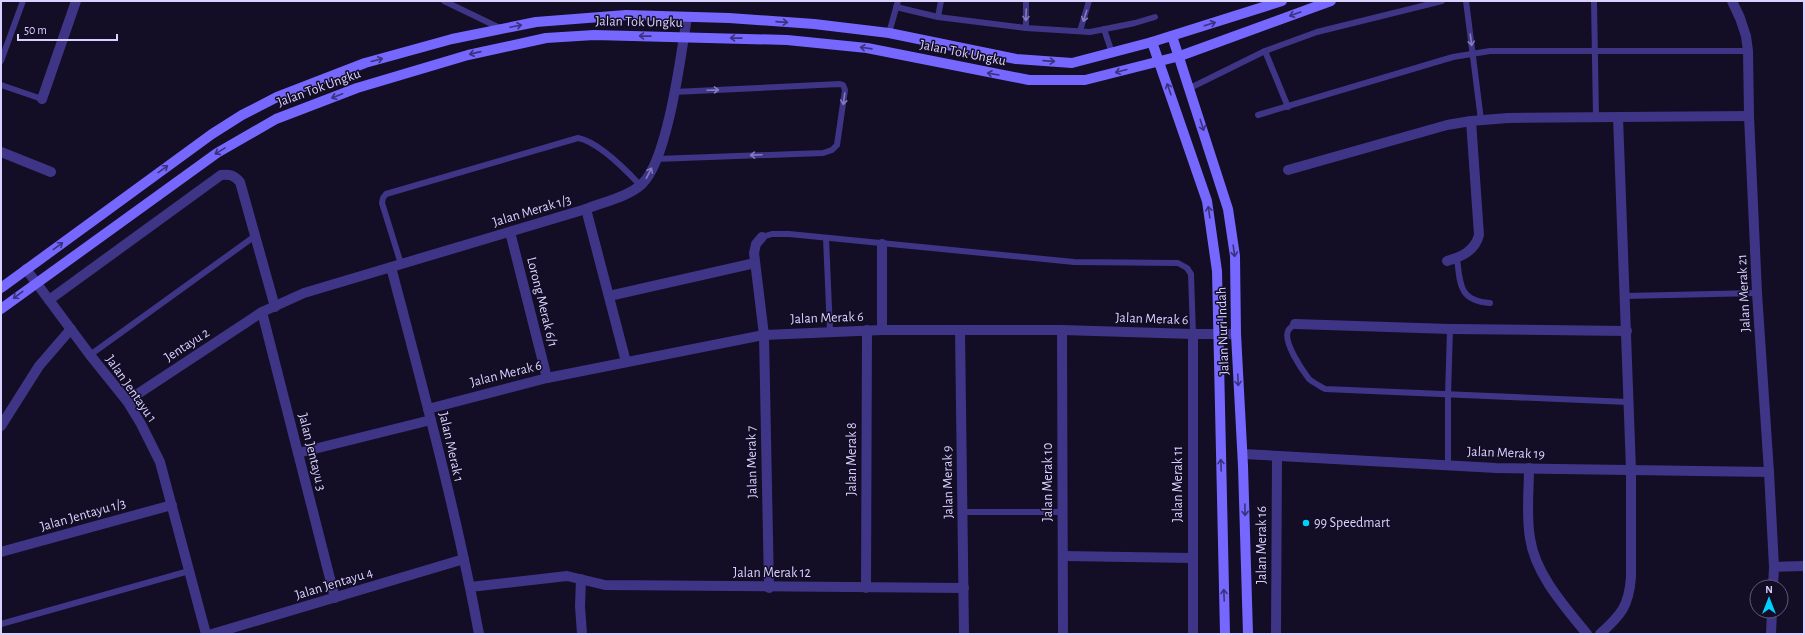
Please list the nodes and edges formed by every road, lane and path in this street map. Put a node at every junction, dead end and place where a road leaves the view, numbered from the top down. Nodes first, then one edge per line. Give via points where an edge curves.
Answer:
1 (23, 1) edge
2 (76, 1) edge
3 (444, 1) edge
4 (941, 1) edge
5 (1026, 1) edge
6 (1089, 1) edge
7 (1282, 1) edge
8 (1332, 1) edge
9 (1442, 1) edge
10 (1466, 1) edge
11 (1594, 1) edge
12 (1732, 1) edge
13 (897, 4) edge
14 (1264, 4) edge
15 (688, 17) junction
16 (938, 17) junction
17 (1155, 17) dead end
18 (1026, 28) junction
19 (502, 29) junction
20 (1104, 29) junction
21 (1080, 31) junction
22 (889, 34) junction
23 (1172, 36) junction
24 (684, 37) junction
25 (1152, 42) junction
26 (1265, 51) junction
27 (1595, 51) junction
28 (1748, 51) junction
29 (1112, 54) junction
30 (1472, 54) junction
31 (1180, 56) junction
32 (1, 61) edge
33 (1159, 61) junction
34 (1, 85) edge
35 (1190, 88) junction
36 (674, 92) junction
37 (42, 99) joint
38 (1288, 107) junction
39 (1258, 115) dead end
40 (1749, 116) junction
41 (1596, 117) junction
42 (1618, 117) junction
43 (1476, 120) junction
44 (1, 152) edge
45 (656, 159) junction
46 (1288, 170) dead end
47 (51, 172) dead end
48 (640, 186) junction
49 (586, 208) junction
50 (510, 232) junction
51 (254, 236) junction
52 (762, 237) joint
53 (826, 238) junction
54 (882, 244) junction
55 (1457, 258) junction
56 (1447, 261) dead end
57 (755, 263) junction
58 (396, 265) junction
59 (26, 269) junction
60 (36, 282) junction
61 (1, 288) edge
62 (1757, 293) junction
63 (609, 296) junction
64 (1625, 296) junction
65 (49, 300) junction
66 (1490, 303) dead end
67 (275, 307) junction
68 (1, 309) edge
69 (262, 312) junction
70 (1295, 324) joint
71 (72, 329) junction
72 (1450, 329) junction
73 (867, 330) junction
74 (882, 330) junction
75 (960, 330) junction
76 (1062, 330) junction
77 (830, 331) junction
78 (1627, 331) junction
79 (1192, 334) junction
80 (1236, 334) junction
81 (764, 335) junction
82 (1217, 335) junction
83 (90, 355) junction
84 (626, 362) junction
85 (547, 378) junction
86 (1448, 395) junction
87 (127, 401) junction
88 (1628, 402) junction
89 (428, 408) junction
90 (430, 420) junction
91 (1, 426) edge
92 (298, 453) junction
93 (1243, 454) junction
94 (1277, 456) junction
95 (1448, 465) junction
96 (1529, 468) junction
97 (1631, 470) junction
98 (1769, 472) junction
99 (172, 505) junction
100 (962, 512) junction
101 (1063, 512) junction
102 (1, 552) edge
103 (1063, 556) junction
104 (1192, 558) junction
105 (464, 559) junction
106 (1804, 566) edge
107 (1774, 567) junction
108 (189, 571) junction
109 (581, 579) junction
110 (1773, 579) edge
111 (470, 587) junction
112 (769, 588) junction
113 (866, 588) junction
114 (964, 588) junction
115 (335, 598) junction
116 (1772, 619) edge
117 (1, 624) edge
118 (206, 634) edge
119 (212, 634) edge
120 (479, 634) edge
121 (582, 634) edge
122 (964, 634) edge
123 (1063, 634) edge
124 (1193, 634) edge
125 (1225, 634) edge
126 (1248, 634) edge
127 (1276, 634) edge
128 (1588, 634) edge
129 (1600, 634) edge
130 (1771, 634) edge

1 - 32 lane
2 - 37 street
3 - 19 lane
4 - 16 lane
5 -> 18 lane
6 -> 21 lane
7 - 14 main road, Jalan Tok Ungku
8 -> 31 main road, Jalan Tok Ungku
9 - 26 lane via 1317,32
10 -> 30 lane
11 - 27 lane
12 - 28 street, Jalan Merak 21 via 1746,36
13 - 16 lane
13 - 22 lane
23 -> 14 main road, Jalan Tok Ungku
19 -> 15 main road, Jalan Tok Ungku via 536,22 626,15
15 -> 22 main road, Jalan Tok Ungku via 814,24
15 - 24 street
16 - 18 lane
17 - 20 lane
18 - 21 lane
59 -> 19 main road, Jalan Tok Ungku via 212,134 277,97 366,63 452,39
20 - 21 lane
20 - 29 lane
22 -> 29 main road, Jalan Tok Ungku via 1016,59 1072,63
23 - 25 main road, Jalan Tok Ungku
23 - 31 main road, Jalan Nuri Indah
33 -> 24 main road, Jalan Tok Ungku via 1085,80 1029,80 867,48 786,40
24 - 36 street
24 -> 60 main road, Jalan Tok Ungku via 594,35 546,38 468,55 357,88 276,119 218,153
25 - 29 main road, Jalan Tok Ungku
25 - 33 main road, Jalan Nuri Indah
26 - 35 lane
26 - 38 lane
27 - 28 lane
27 - 30 lane via 1490,51
27 - 41 lane
28 - 40 street, Jalan Merak 21
30 - 38 lane via 1453,57
30 - 43 lane
31 - 33 main road, Jalan Tok Ungku
31 - 35 main road, Jalan Nuri Indah
82 -> 33 main road, Jalan Nuri Indah via 1217,272 1207,201
34 - 37 lane
35 -> 80 main road, Jalan Nuri Indah via 1228,209 1235,256
36 - 45 street via 667,126
36 -> 45 lane via 840,84 845,90 837,145 823,153
38 - 39 lane
40 - 42 street
40 - 62 street, Jalan Merak 21
41 - 42 street
41 - 43 street
42 - 64 street
43 - 46 street via 1447,125
43 - 55 street via 1479,235 1472,249
44 - 47 street
48 -> 45 street via 646,180
48 - 49 street, Jalan Merak 1/3
48 - 58 lane via 622,166 590,142 578,138 386,194 382,204
49 - 50 street, Jalan Merak 1/3
49 - 63 street
50 - 58 street, Jalan Merak 1/3
50 - 85 street, Lorong Merak 6/1
51 - 65 street via 240,182 236,176 221,175
51 - 67 street
51 - 83 lane
52 - 53 lane via 789,234
52 - 57 street, Jalan Merak 7 via 756,244
53 - 54 lane
53 - 77 lane
54 - 74 street
54 - 79 lane via 1074,262 1178,263 1191,274
55 - 56 street
55 - 66 lane via 1463,291 1478,302
57 - 63 street
57 - 81 street, Jalan Merak 7
58 - 67 street, Jalan Merak 1/3 via 304,293
58 - 89 street, Jalan Merak 1
59 - 60 street, Jalan Jentayu 1
59 - 61 main road, Jalan Tok Ungku
60 - 65 street, Jalan Jentayu 1
60 -> 68 main road, Jalan Tok Ungku
62 - 64 lane
62 - 98 street, Jalan Merak 21
63 - 84 street
64 - 78 street
65 - 71 street, Jalan Jentayu 1
67 - 69 street, Jalan Merak 1/3
69 - 87 street, Jentayu 2
69 - 92 street, Jalan Jentayu 3
70 - 72 street
70 - 86 lane via 1288,330 1287,337 1291,350 1309,378 1325,389
71 - 83 street, Jalan Jentayu 1
71 - 91 street via 39,366
72 - 78 street
72 - 86 lane
73 - 74 street, Jalan Merak 6
73 - 77 street, Jalan Merak 6
73 - 113 street, Jalan Merak 8
74 - 75 street, Jalan Merak 6
75 - 76 street, Jalan Merak 6
75 - 100 street, Jalan Merak 9
76 - 79 street, Jalan Merak 6
76 - 101 street, Jalan Merak 10
77 - 81 street, Jalan Merak 6
78 - 88 street
79 - 82 street, Jalan Merak 6
79 - 104 street, Jalan Merak 11
80 - 82 street, Jalan Merak 6
80 -> 93 main road, Jalan Nuri Indah
81 - 84 street, Jalan Merak 6
81 - 112 street, Jalan Merak 7
125 -> 82 main road, Jalan Nuri Indah
83 - 87 street, Jalan Jentayu 1
84 - 85 street, Jalan Merak 6
85 - 89 street, Jalan Merak 6
86 - 88 lane
86 - 95 lane
87 - 99 street, Jalan Jentayu 1 via 160,462
88 - 97 street
89 - 90 street, Jalan Merak 1
90 - 92 street
90 - 105 street, Jalan Merak 1
92 - 115 street, Jalan Jentayu 3
93 - 94 street, Jalan Merak 19
93 -> 126 main road, Jalan Nuri Indah
94 - 95 street, Jalan Merak 19
94 - 127 street, Jalan Merak 16
95 - 96 street, Jalan Merak 19
96 - 97 street, Jalan Merak 19
96 - 128 street via 1528,526 1533,553 1544,577
97 - 98 street, Jalan Merak 19
97 - 129 street via 1630,591 1627,603 1620,614
98 - 107 street, Jalan Merak 21
99 - 102 street, Jalan Jentayu 1/3
99 - 108 street, Jalan Jentayu 1
100 - 101 lane
100 - 114 street, Jalan Merak 9
101 - 103 street, Jalan Merak 10
103 - 104 street
103 - 123 street, Jalan Merak 10
104 - 124 street, Jalan Merak 11
105 - 111 street, Jalan Merak 1
105 - 115 street, Jalan Jentayu 4
106 - 107 street
107 - 110 street, Jalan Merak 21
108 - 117 lane
108 - 118 street, Jalan Jentayu 1
109 - 111 street, Jalan Merak 12 via 567,576 549,577
109 - 112 street, Jalan Merak 12 via 605,585
109 - 121 street
111 - 120 street, Jalan Merak 1
112 - 113 street, Jalan Merak 12
113 - 114 street, Jalan Merak 12
114 - 122 street, Jalan Merak 9
115 - 119 street, Jalan Jentayu 4
116 - 130 street

